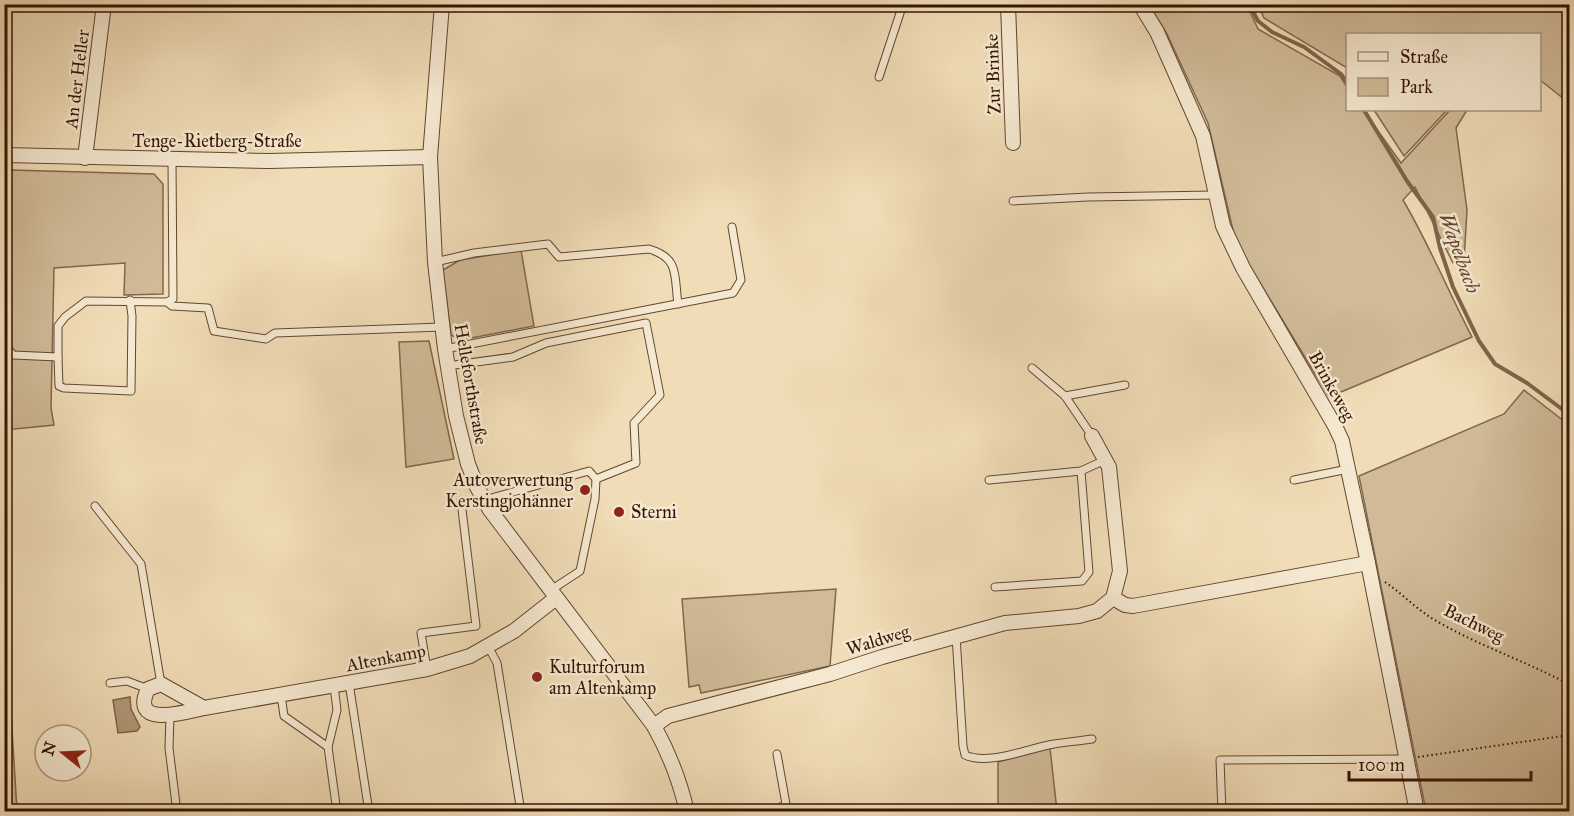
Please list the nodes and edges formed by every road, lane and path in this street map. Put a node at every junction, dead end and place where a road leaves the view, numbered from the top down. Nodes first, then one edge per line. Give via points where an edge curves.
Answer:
1 (104, 4) edge
2 (442, 4) edge
3 (903, 4) edge
4 (1008, 4) edge
5 (1140, 4) edge
6 (879, 77) dead end
7 (1013, 143) dead end
8 (4, 155) edge
9 (430, 157) junction
10 (85, 158) junction
11 (172, 160) junction
12 (1216, 195) junction
13 (1013, 201) dead end
14 (732, 227) dead end
15 (435, 261) junction
16 (130, 300) junction
17 (167, 302) junction
18 (678, 304) junction
19 (442, 327) junction
20 (4, 343) edge
21 (445, 350) junction
22 (58, 357) junction
23 (447, 366) junction
24 (1032, 368) dead end
25 (1125, 385) dead end
26 (1065, 396) junction
27 (1092, 436) joint
28 (1105, 460) junction
29 (1348, 469) junction
30 (1081, 471) junction
31 (596, 479) junction
32 (989, 480) dead end
33 (1294, 480) dead end
34 (484, 500) junction
35 (460, 501) dead end
36 (96, 506) dead end
37 (1368, 563) junction
38 (1371, 579) junction
39 (995, 587) dead end
40 (554, 594) junction
41 (1113, 598) junction
42 (956, 636) junction
43 (488, 646) junction
44 (427, 669) junction
45 (110, 682) dead end
46 (349, 683) junction
47 (1569, 685) edge
48 (155, 686) junction
49 (334, 686) junction
50 (280, 695) junction
51 (204, 708) junction
52 (170, 716) junction
53 (654, 726) junction
54 (1569, 735) edge
55 (1092, 739) dead end
56 (328, 747) junction
57 (777, 754) dead end
58 (1407, 759) junction
59 (783, 810) edge
60 (177, 812) edge
61 (337, 812) edge
62 (369, 812) edge
63 (521, 812) edge
64 (687, 812) edge
65 (1222, 812) edge
66 (1417, 812) edge

1 - 10 street, An der Heller
2 - 9 street, Helleforthstraße
3 - 6 lane
4 - 7 street, Zur Brinke
5 - 12 street, Brinkeweg via 1157,32 1203,136
8 - 10 street, Tenge-Rietberg-Straße
9 - 11 street, Tenge-Rietberg-Straße
9 - 15 street, Helleforthstraße
10 - 11 street, Tenge-Rietberg-Straße
11 - 17 lane via 172,299
12 - 13 lane
12 - 29 street, Brinkeweg via 1223,226 1238,258 1335,426
14 - 18 lane via 741,280 733,293
15 - 18 lane via 548,244 559,257 649,249 660,252 673,264
15 - 19 street, Helleforthstraße
16 - 17 lane
16 - 22 lane via 86,301 65,317 58,326
16 - 22 lane via 131,391 59,386
17 - 19 lane via 172,306 208,308 214,331 266,339 274,333
18 - 21 lane
19 - 21 street, Helleforthstraße
20 - 22 lane via 13,355
21 - 23 street, Helleforthstraße
23 - 31 lane via 513,357 546,343 646,323 660,395 634,423 636,463
23 - 34 street, Helleforthstraße via 468,464
24 - 26 lane
25 - 26 lane
26 - 27 lane
27 - 28 street
28 - 30 lane
28 - 41 street via 1109,467 1120,571
29 - 33 lane
29 - 37 street, Brinkeweg
30 - 32 lane
30 - 39 lane via 1089,572 1082,581
31 - 34 lane via 589,471
31 - 40 lane via 580,570
34 - 40 street, Helleforthstraße
35 - 44 lane via 476,626 421,633
36 - 48 lane via 141,564
37 - 38 street, Brinkeweg
37 - 41 street via 1133,606
38 - 47 path, Bachweg via 1386,582 1440,624
38 - 58 street, Brinkeweg
40 - 43 street, Altenkamp via 514,631
40 - 53 street, Helleforthstraße
41 - 42 street, Waldweg via 1098,611 1079,616 1005,623
42 - 53 street, Waldweg via 668,716
42 - 55 lane via 965,755 986,759
43 - 44 street, Altenkamp via 470,656
43 - 63 lane via 496,663
44 - 46 street, Altenkamp
45 - 48 lane
46 - 49 street, Altenkamp
46 - 62 lane
48 - 51 street
48 - 52 street via 144,705 148,712
49 - 50 street, Altenkamp
49 - 56 lane via 337,710
50 - 51 street, Altenkamp
50 - 56 lane via 284,716
51 - 52 street, Altenkamp
52 - 60 lane via 169,748
53 - 64 street, Helleforthstraße via 678,780
54 - 58 path
56 - 61 lane
57 - 59 lane via 786,804
58 - 65 lane via 1220,760
58 - 66 street, Brinkeweg

